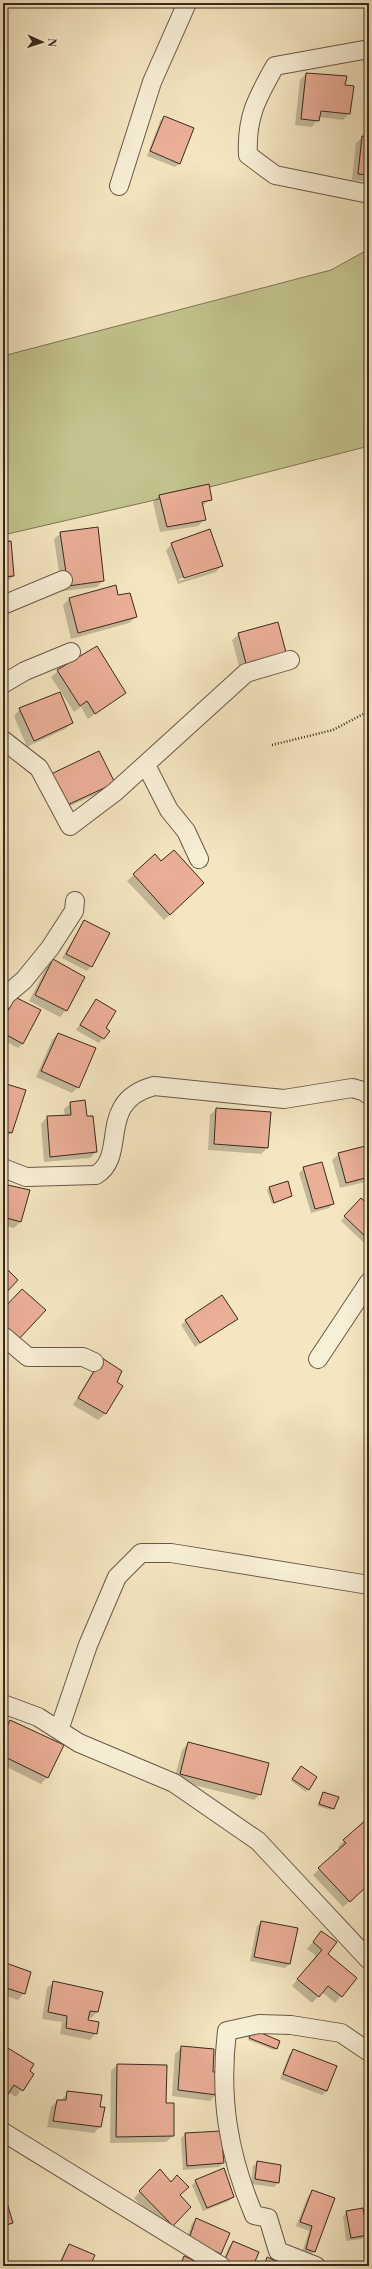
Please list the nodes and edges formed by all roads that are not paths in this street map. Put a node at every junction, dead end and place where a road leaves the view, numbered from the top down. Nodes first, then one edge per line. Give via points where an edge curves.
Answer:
1 (187, 3) edge
2 (369, 49) edge
3 (119, 186) dead end
4 (369, 194) edge
5 (63, 580) dead end
6 (3, 605) edge
7 (71, 652) dead end
8 (290, 660) dead end
9 (3, 684) edge
10 (3, 740) edge
11 (146, 765) junction
12 (199, 859) dead end
13 (75, 901) dead end
14 (3, 1001) edge
15 (369, 1095) edge
16 (3, 1168) edge
17 (369, 1282) edge
18 (3, 1336) edge
19 (318, 1359) dead end
20 (94, 1362) dead end
21 (369, 1585) edge
22 (3, 1704) edge
23 (59, 1730) junction
24 (369, 1960) edge
25 (369, 2052) edge
26 (3, 2132) edge
27 (221, 2266) edge
28 (316, 2266) edge

1 - 3 street via 152,82
2 - 4 street via 275,66 255,101 247,136 248,155 275,175
5 - 6 street
7 - 9 street via 25,671
8 - 11 street via 246,673
10 - 11 street via 38,768 70,826
11 - 12 street via 169,810 186,831
13 - 14 street via 74,911 50,948
15 - 16 street via 363,1090 352,1088 284,1099 154,1086 136,1092 123,1105 116,1124 109,1160 105,1170 96,1175 26,1177
17 - 19 street
18 - 20 street via 31,1361 83,1357
21 - 23 street via 171,1553 141,1553 117,1577 88,1645
22 - 23 street via 38,1717
23 - 24 street via 79,1744 174,1783 258,1841
25 - 28 street via 341,2033 291,2025 259,2024 227,2031 223,2061 227,2128 240,2181 254,2215 268,2218 278,2251
26 - 27 street

